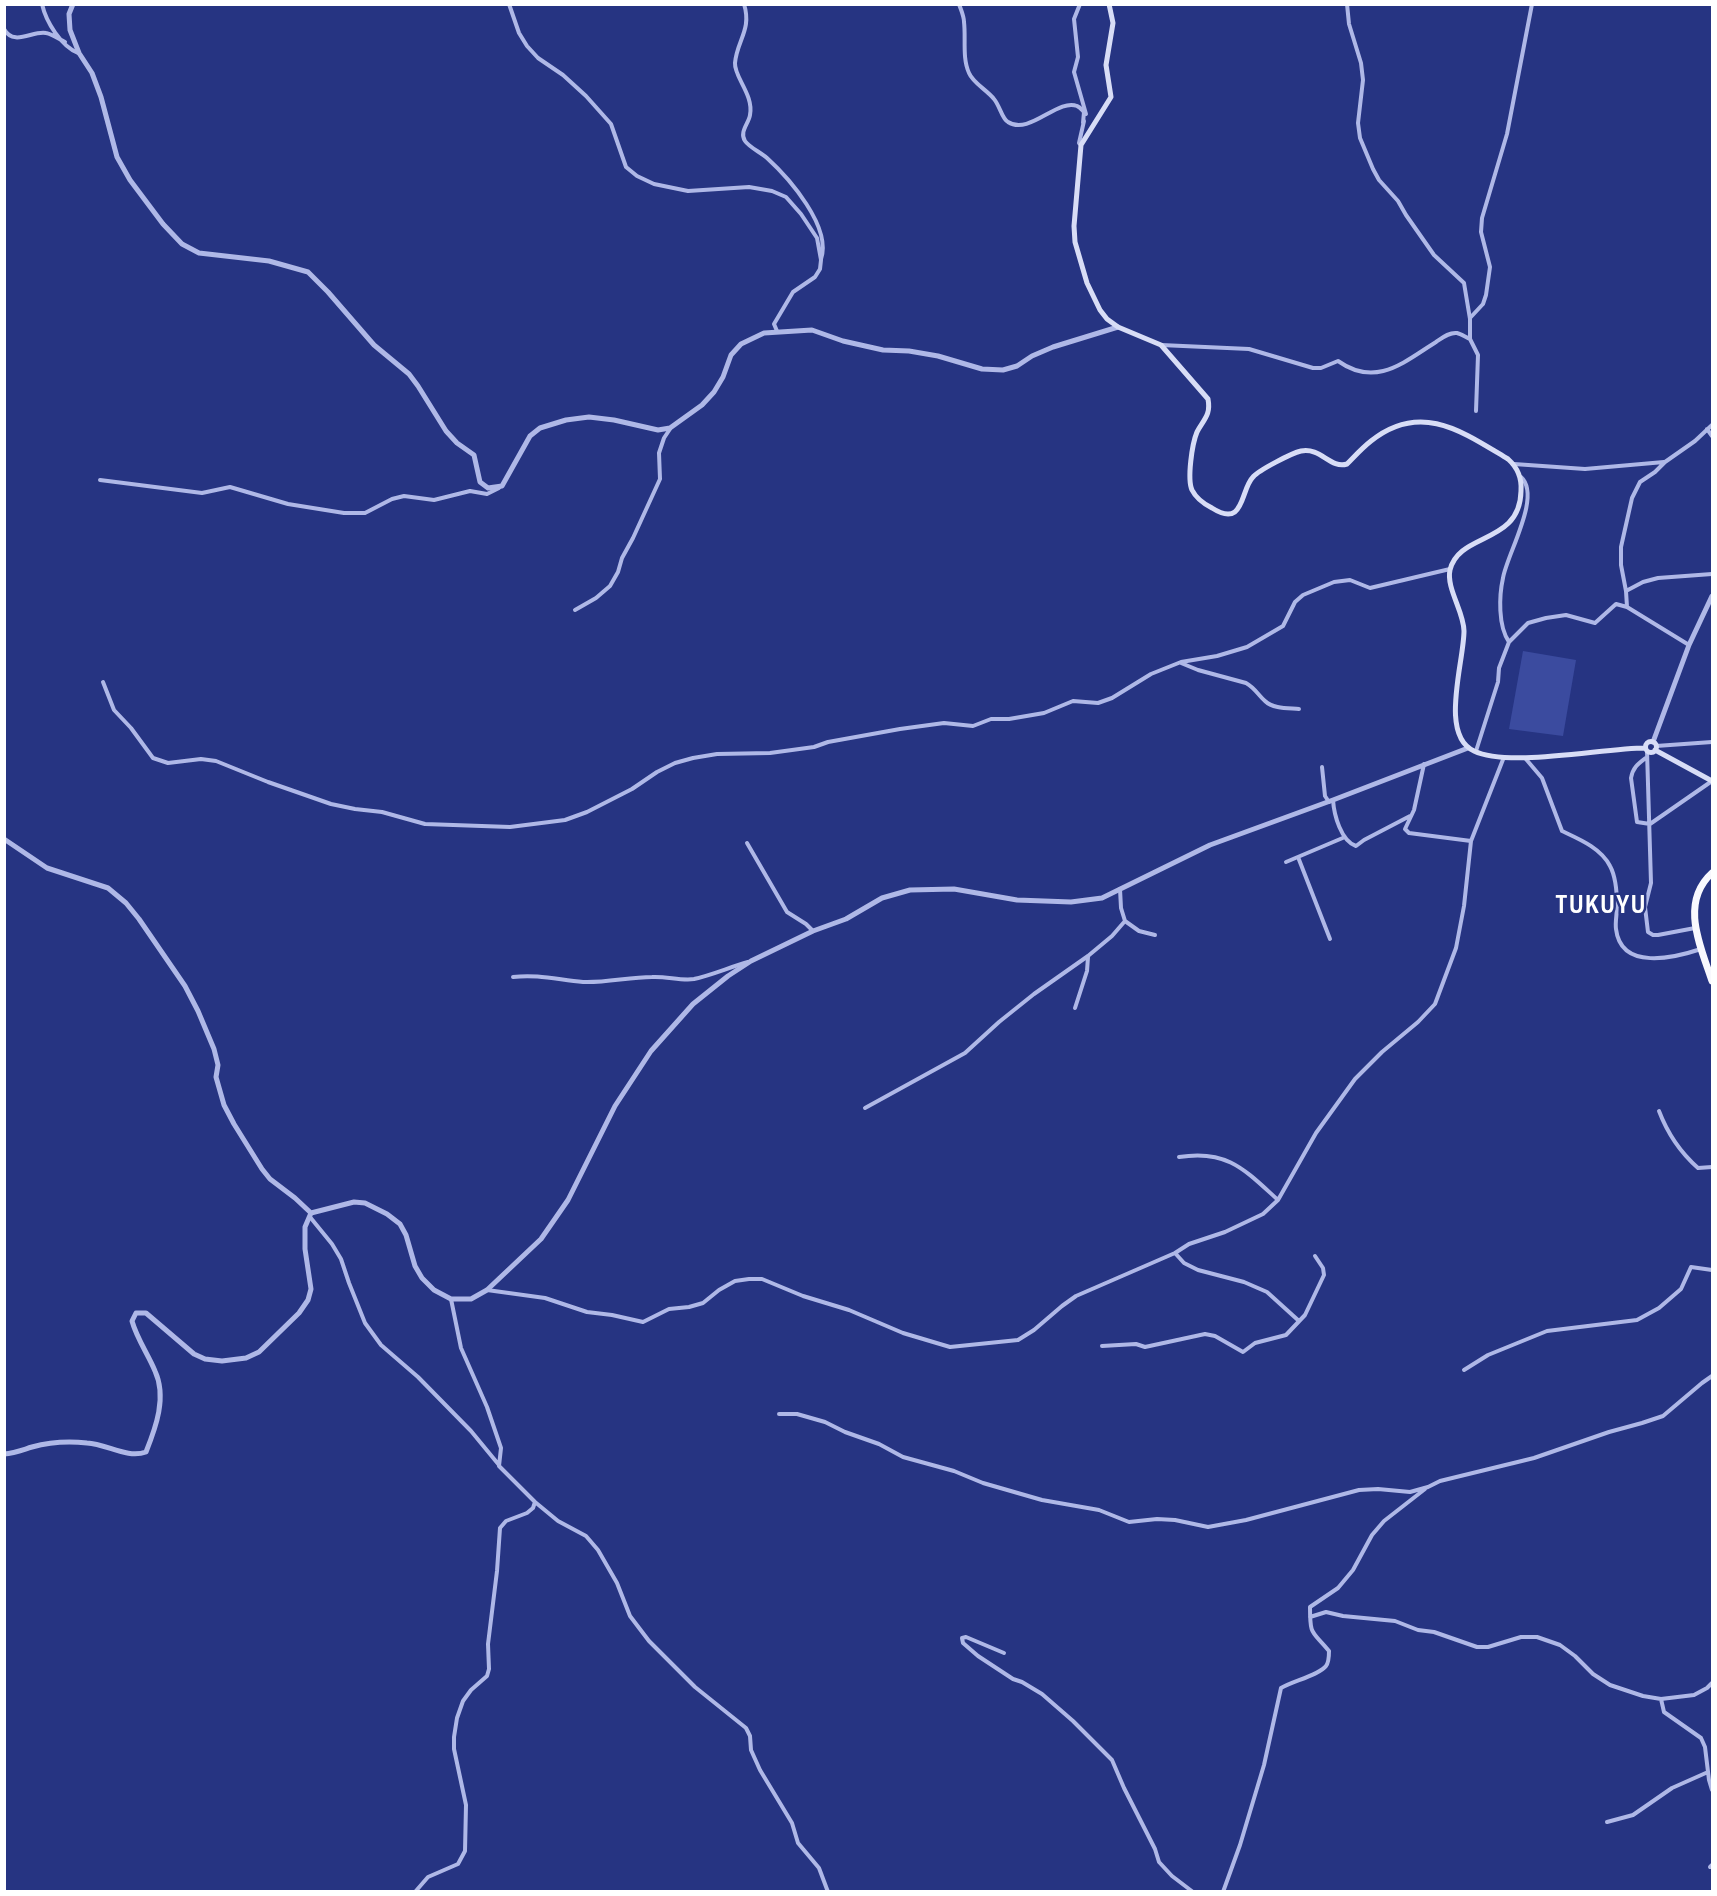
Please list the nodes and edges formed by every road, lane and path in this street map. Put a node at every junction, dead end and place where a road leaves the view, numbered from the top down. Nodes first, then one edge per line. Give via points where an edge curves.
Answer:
1 (42, 4) edge
2 (73, 4) edge
3 (509, 4) edge
4 (744, 4) edge
5 (959, 4) edge
6 (1080, 4) edge
7 (1108, 4) edge
8 (1347, 4) edge
9 (1532, 4) edge
10 (4, 29) edge
11 (64, 42) junction
12 (79, 53) junction
13 (1083, 123) junction
14 (1081, 145) junction
15 (821, 260) junction
16 (1470, 319) junction
17 (1118, 327) junction
18 (777, 332) junction
19 (1470, 339) junction
20 (1161, 345) junction
21 (1476, 411) dead end
22 (1713, 425) edge
23 (670, 428) junction
24 (1707, 429) junction
25 (1713, 436) edge
26 (1665, 462) junction
27 (1514, 464) junction
28 (1521, 476) junction
29 (100, 480) dead end
30 (502, 486) junction
31 (1450, 569) junction
32 (1713, 574) edge
33 (1713, 588) edge
34 (1626, 591) junction
35 (1712, 596) edge
36 (1627, 607) junction
37 (575, 610) dead end
38 (1509, 642) junction
39 (1689, 645) junction
40 (1180, 662) junction
41 (103, 682) dead end
42 (1299, 710) dead end
43 (1713, 742) edge
44 (1655, 746) junction
45 (1468, 748) junction
46 (1476, 752) junction
47 (1647, 752) junction
48 (1505, 757) junction
49 (1524, 757) junction
50 (1424, 764) junction
51 (1322, 767) dead end
52 (1713, 781) edge
53 (1331, 801) junction
54 (1411, 816) junction
55 (1650, 824) junction
56 (1345, 837) junction
57 (4, 839) edge
58 (1472, 841) junction
59 (747, 843) dead end
60 (1298, 857) junction
61 (1286, 862) dead end
62 (1713, 873) edge
63 (1120, 888) junction
64 (1125, 921) junction
65 (1695, 928) junction
66 (813, 931) junction
67 (1155, 935) dead end
68 (1330, 939) dead end
69 (1702, 949) junction
70 (1088, 956) junction
71 (751, 961) junction
72 (513, 977) dead end
73 (1713, 981) edge
74 (1074, 1008) dead end
75 (865, 1108) dead end
76 (1659, 1111) dead end
77 (1179, 1157) dead end
78 (1713, 1167) edge
79 (1278, 1200) junction
80 (310, 1215) junction
81 (1175, 1253) junction
82 (1315, 1256) dead end
83 (1713, 1270) edge
84 (487, 1290) junction
85 (451, 1299) junction
86 (1299, 1321) junction
87 (1102, 1346) dead end
88 (1464, 1370) dead end
89 (1713, 1376) edge
90 (779, 1414) dead end
91 (4, 1454) edge
92 (499, 1466) junction
93 (1428, 1487) junction
94 (535, 1502) junction
95 (1310, 1617) junction
96 (1004, 1653) dead end
97 (1713, 1683) edge
98 (1661, 1699) junction
99 (1708, 1772) junction
100 (1713, 1790) edge
101 (1607, 1822) dead end
102 (415, 1892) edge
103 (828, 1892) edge
104 (1193, 1892) edge
105 (1223, 1892) edge

1 - 11 street via 50,27
2 - 12 street via 70,30
3 - 15 street via 527,46 586,96 611,124 626,167 654,184 688,191 749,187 786,197 817,238
4 - 15 street via 747,25 735,64 751,106 742,132 744,140 783,173 803,200 822,238
5 - 13 street via 969,74 995,99 1004,119 1027,125 1070,105 1084,112
6 - 13 street via 1074,19 1078,57 1074,72 1086,114
7 - 14 main road via 1113,23 1107,56 1111,97
8 - 16 street via 1364,80 1358,123 1360,138 1379,180 1434,255 1464,283
9 - 16 street via 1508,134 1482,218 1481,232 1490,267 1486,295 1484,304
10 - 11 street via 17,38 45,32
11 - 12 street
12 - 30 street via 101,97 117,157 130,180 182,244 199,253 269,261 308,272 374,345 409,374 446,431 474,455 480,482 488,488
13 - 14 street
14 - 17 main road via 1075,242 1087,284 1107,319
15 - 18 street via 815,277 787,301 774,324
16 - 19 street
17 - 18 street via 1053,347 1003,370 982,369 909,351 883,350 812,330
17 - 20 main road
18 - 23 street via 760,334 741,344 731,355 714,392
19 - 20 street via 1458,333 1447,335 1393,370 1379,373 1347,368 1338,361 1313,368 1249,349
19 - 21 street via 1478,355
20 - 27 main road via 1208,399 1208,415 1193,442 1189,482 1196,497 1219,512 1229,514 1239,508 1251,478 1299,451 1318,452 1336,464 1347,464 1372,440 1397,425 1433,423 1462,431
22 - 24 street
23 - 30 street via 658,430 589,417 540,428 530,436
23 - 37 street via 658,453 660,479 618,572 610,586
24 - 25 street
24 - 26 street
26 - 27 street via 1585,469
26 - 34 street via 1640,482 1632,498 1621,548
27 - 28 main road
28 - 31 main road via 1517,513 1495,534 1459,552
28 - 38 street via 1528,492 1525,514 1503,578 1502,633
29 - 30 street via 202,493 230,487 288,504 344,513 365,513 404,496 434,500 470,491 487,494
31 - 40 street via 1370,588 1350,580 1334,582 1303,595 1283,626 1247,646
31 - 45 main road via 1449,579 1464,631 1455,724
32 - 34 street via 1650,580
33 - 35 street
34 - 36 street
35 - 39 street
36 - 38 street via 1616,604 1595,623 1566,615 1528,623
36 - 39 street
38 - 46 street
39 - 44 street
40 - 41 street via 1098,704 1073,701 1044,713 991,719 973,726 944,723 814,747 693,758 657,772 587,812 565,820 510,827 425,824 331,804 216,761 168,762 153,758 114,711
40 - 42 street via 1246,684 1267,704
43 - 44 street
44 - 47 main road
44 - 47 main road via 1647,743
44 - 52 main road
45 - 46 main road
45 - 50 street
46 - 48 main road
47 - 49 main road
47 - 55 street
47 - 55 street via 1631,778 1636,820
48 - 49 main road
48 - 58 street
49 - 69 street via 1542,778 1562,831 1598,851 1609,863 1614,876 1616,929 1627,951 1638,957 1674,957
50 - 53 street
50 - 54 street
51 - 53 street via 1325,796
52 - 55 street
53 - 56 street
53 - 63 street via 1210,845
54 - 56 street via 1356,846
54 - 58 street via 1405,829 1409,833
55 - 65 street via 1651,883 1645,907 1648,932 1658,935
56 - 60 street
57 - 80 street via 47,868 108,888 133,911 198,1011 214,1049 224,1105 234,1124 270,1179 295,1197
58 - 79 street via 1456,948 1435,1004 1355,1079 1316,1133
59 - 66 street via 788,912
60 - 61 street
60 - 68 street
62 - 65 highway via 1695,899
63 - 64 street
63 - 66 street via 1102,898 1071,902 1017,900 954,889 910,890 882,898 846,919
64 - 67 street via 1139,931
64 - 70 street
65 - 69 highway
66 - 71 street
69 - 73 highway
70 - 74 street
70 - 75 street via 1034,994 965,1053
71 - 72 street via 685,980 651,976 583,982 531,975
71 - 84 street via 693,1004 651,1051 615,1106 568,1200 541,1239
76 - 78 street via 1686,1157 1698,1168
77 - 79 street via 1202,1154 1229,1160
79 - 81 street via 1263,1214
80 - 85 street via 354,1202 387,1214 400,1224 422,1278
80 - 91 street via 305,1227 311,1288 308,1300 259,1352 246,1358 205,1359 146,1313 136,1313 132,1321 136,1335 156,1372 160,1389 157,1418 146,1452 138,1455 90,1443 62,1442
80 - 92 street via 333,1244 365,1323 381,1345 471,1431
81 - 84 street via 1076,1296 1018,1340 950,1347 762,1279 735,1281 703,1303 669,1310 643,1322 587,1312 545,1298
81 - 86 street via 1198,1270 1267,1292
82 - 86 street via 1324,1275
83 - 88 street via 1691,1268 1681,1289 1637,1320 1546,1331 1488,1355
84 - 85 street via 471,1299
85 - 92 street via 461,1348 501,1448
86 - 87 street via 1286,1335 1255,1343 1243,1352 1205,1334 1145,1347
89 - 93 street via 1663,1416
90 - 93 street via 797,1414 825,1422 903,1457 1042,1500 1099,1510 1129,1522 1174,1520 1208,1527 1359,1490 1410,1492
92 - 94 street
93 - 95 street via 1384,1521 1338,1588 1310,1607
94 - 102 street via 533,1508 500,1528 489,1669 463,1701 457,1718 454,1749 466,1805 465,1851 458,1864 428,1877
94 - 103 street via 558,1521 586,1536 617,1583 630,1617 649,1641 695,1687 746,1728 760,1770 792,1823 798,1844 819,1868
95 - 98 street via 1326,1612 1395,1622 1477,1647 1537,1637 1560,1645 1611,1685
95 - 105 street via 1309,1627 1329,1651 1328,1661 1316,1673 1281,1688 1264,1765
96 - 104 street via 962,1638 978,1656 1041,1694 1112,1760 1159,1862
97 - 98 street via 1694,1695
98 - 99 street via 1664,1712 1701,1738
99 - 100 street
99 - 101 street via 1672,1788 1633,1815

